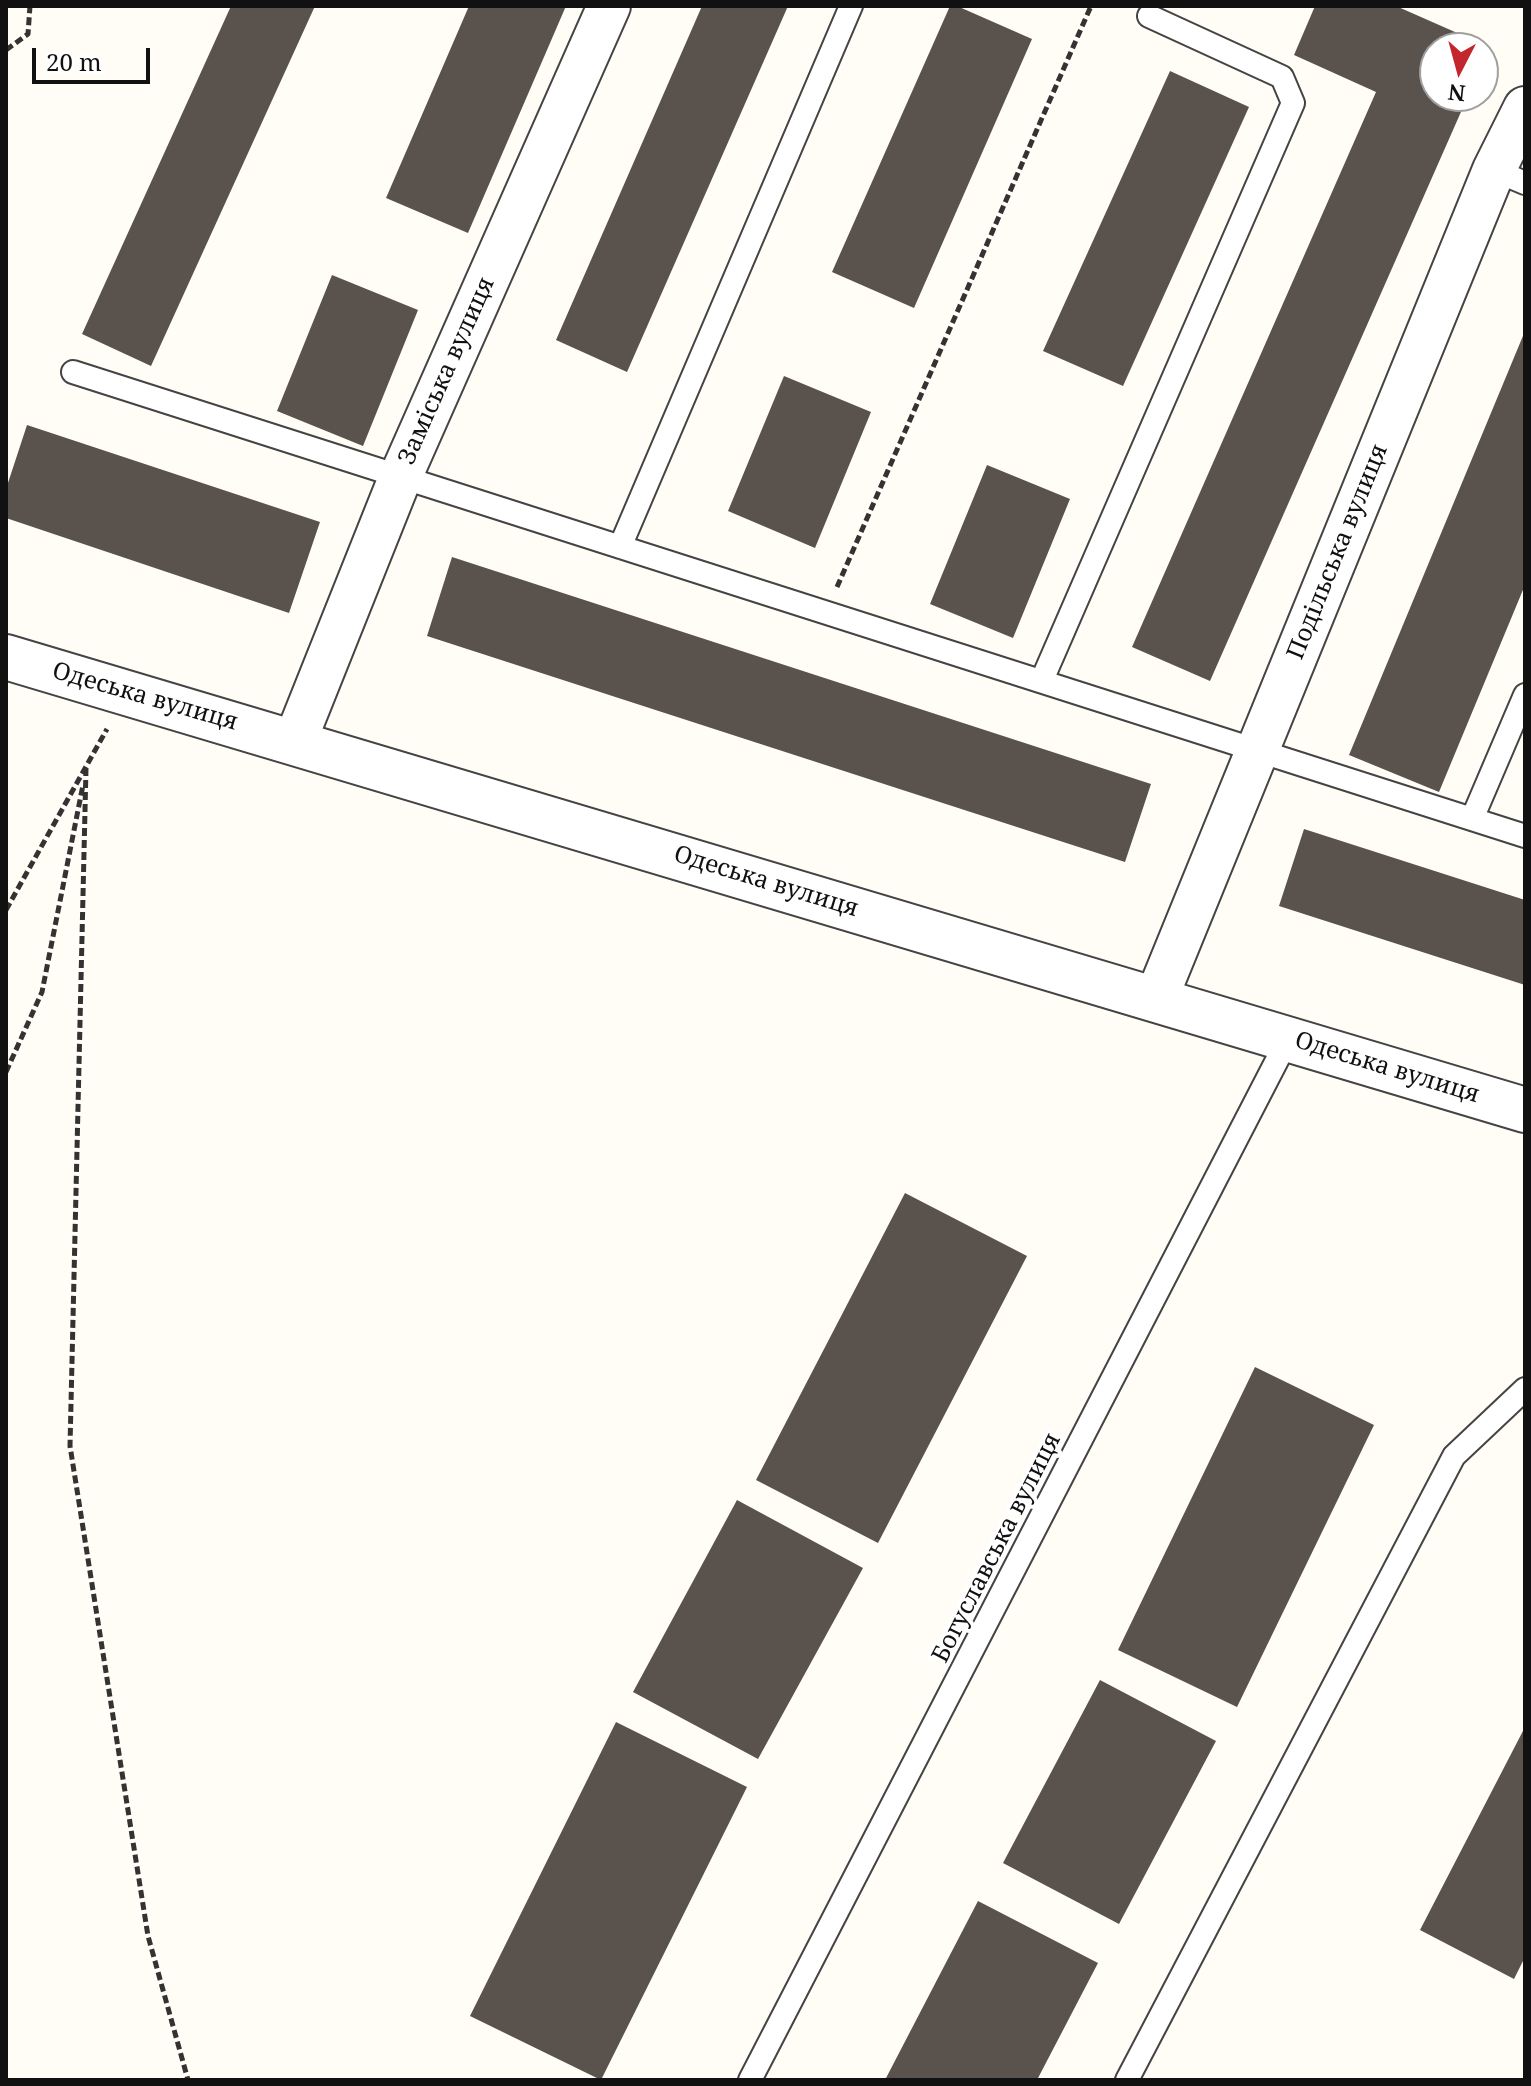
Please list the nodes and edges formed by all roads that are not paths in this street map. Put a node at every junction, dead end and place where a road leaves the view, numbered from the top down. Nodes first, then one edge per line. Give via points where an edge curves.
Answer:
1 (609, 6) edge
2 (851, 6) edge
3 (1149, 16) dead end
4 (1525, 108) edge
5 (1510, 176) edge
6 (73, 372) dead end
7 (400, 478) junction
8 (620, 547) junction
9 (6, 657) edge
10 (1042, 680) junction
11 (1525, 695) edge
12 (295, 741) junction
13 (1257, 751) junction
14 (1472, 819) junction
15 (1525, 836) edge
16 (1156, 999) junction
17 (1288, 1039) junction
18 (1525, 1110) edge
19 (1525, 1389) edge
20 (750, 2080) edge
21 (1127, 2080) edge

1 - 7 street, Заміська вулиця
2 - 8 lane
3 - 10 lane via 1282,77 1293,103
4 - 5 street, Подільська вулиця
5 - 13 street, Подільська вулиця
6 - 7 lane
7 - 8 lane
7 - 12 street, Заміська вулиця
8 - 10 lane
9 - 12 street, Одеська вулиця
10 - 13 lane
11 - 14 lane
12 - 16 street, Одеська вулиця
13 - 14 lane
13 - 16 street, Подільська вулиця
14 - 15 lane
16 - 17 street, Одеська вулиця
17 - 18 street, Одеська вулиця
17 - 20 lane, Богуславська вулиця
19 - 21 lane via 1454,1456

